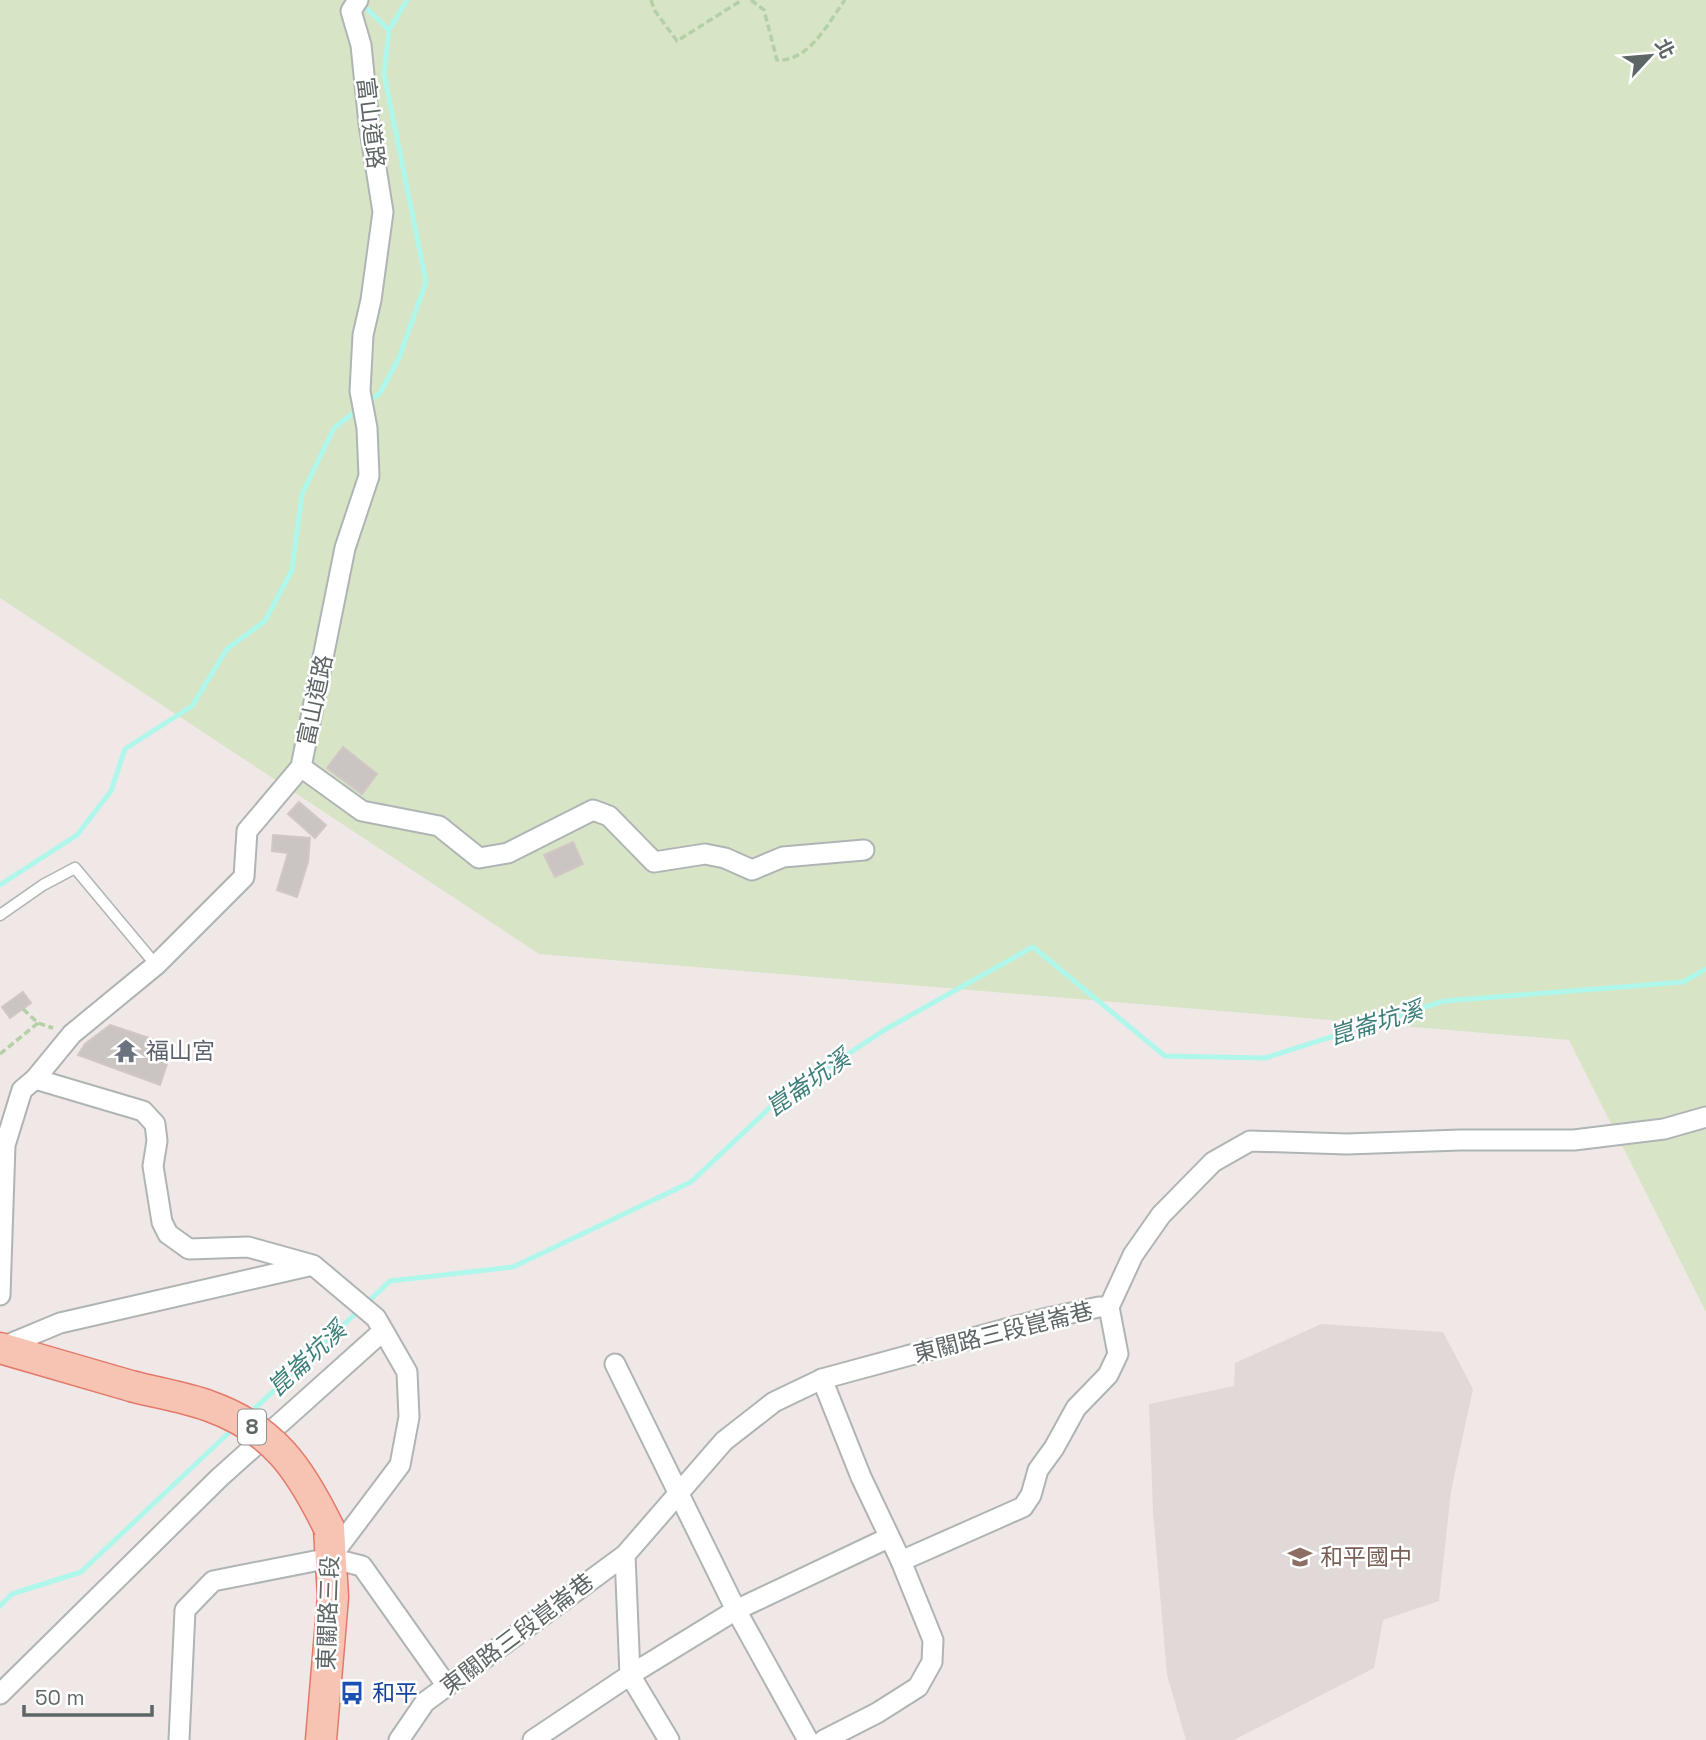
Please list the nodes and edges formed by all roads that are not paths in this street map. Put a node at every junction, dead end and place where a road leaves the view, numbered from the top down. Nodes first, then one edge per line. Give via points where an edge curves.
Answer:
1 (358, 0) edge
2 (301, 767) junction
3 (864, 850) dead end
4 (0, 915) edge
5 (156, 965) junction
6 (35, 1079) junction
7 (1706, 1117) edge
8 (313, 1265) junction
9 (0, 1295) edge
10 (1109, 1307) junction
11 (383, 1331) junction
12 (0, 1348) edge
13 (615, 1364) dead end
14 (822, 1379) junction
15 (678, 1492) junction
16 (888, 1538) junction
17 (625, 1555) junction
18 (330, 1558) junction
19 (901, 1561) junction
20 (736, 1610) junction
21 (629, 1675) junction
22 (447, 1686) junction
23 (0, 1694) edge
24 (179, 1740) edge
25 (321, 1740) edge
26 (398, 1740) edge
27 (533, 1740) edge
28 (669, 1740) edge
29 (808, 1740) edge
30 (824, 1740) edge

1 - 2 street, 富山道路 via 351,11 361,45 383,212 363,335 360,391 369,476 345,548
2 - 3 street via 362,811 439,826 479,858 508,853 593,810 609,816 654,862 705,854 752,870 783,857
2 - 5 street, 富山道路 via 247,831 244,877
4 - 5 lane via 75,868
5 - 6 street, 富山道路 via 72,1034
6 - 8 street via 143,1111 155,1124 153,1166 162,1222 168,1234 189,1249 248,1247
6 - 9 street, 富山道路 via 22,1090 5,1146
7 - 10 street, 東關路三段崑崙巷 via 1664,1129 1574,1140 1250,1141 1213,1162 1161,1215 1133,1255
8 - 11 street via 376,1318
8 - 12 street via 60,1323
10 - 14 street, 東關路三段崑崙巷 via 1043,1319
10 - 19 street via 1118,1354 1108,1375 1076,1408 1038,1470 1023,1507
11 - 18 street via 407,1372 409,1418 400,1465
11 - 23 street via 219,1478
12 - 18 main road, 東關路三段 / 8, bridge via 209,1406 256,1429 281,1450 310,1488 329,1528
13 - 15 street
14 - 15 street, 東關路三段崑崙巷 via 774,1402 735,1432
14 - 16 street
15 - 17 street, 東關路三段崑崙巷
15 - 20 street
16 - 19 street
16 - 20 street
17 - 21 street
17 - 22 street, 東關路三段崑崙巷
18 - 22 street via 362,1566
18 - 24 street via 213,1581 185,1610
18 - 25 main road, 東關路三段 / 8 via 333,1597
19 - 30 street via 933,1640 932,1662 918,1687
20 - 21 street
20 - 29 street
21 - 27 street
21 - 28 street
22 - 26 street, 東關路三段崑崙巷 via 425,1702

